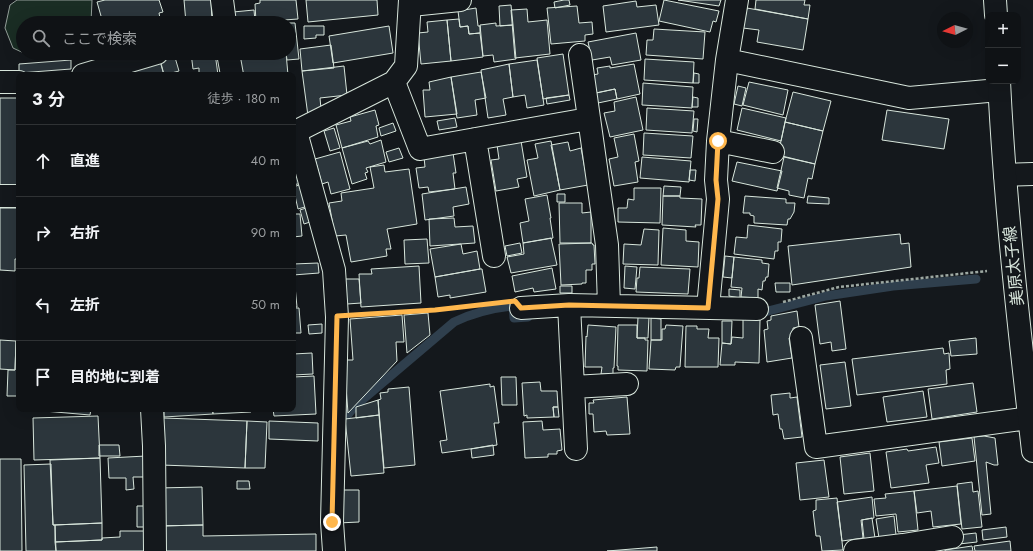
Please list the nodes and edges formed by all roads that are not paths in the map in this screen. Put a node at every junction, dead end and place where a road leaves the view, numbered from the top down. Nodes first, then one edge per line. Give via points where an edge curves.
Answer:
1 (222, 0) edge
2 (460, 0) edge
3 (736, 0) edge
4 (995, 0) edge
5 (411, 2) edge
6 (996, 12) edge
7 (224, 16) edge
8 (580, 55) dead end
9 (133, 60) edge
10 (229, 60) edge
11 (727, 60) junction
12 (93, 72) edge
13 (231, 72) edge
14 (0, 82) edge
15 (16, 82) edge
16 (394, 82) junction
17 (999, 86) edge
18 (588, 120) junction
19 (296, 132) edge
20 (296, 137) edge
21 (474, 139) junction
22 (718, 141) junction
23 (773, 152) dead end
24 (1033, 174) edge
25 (1005, 175) junction
26 (0, 196) edge
27 (16, 196) edge
28 (494, 256) dead end
29 (569, 305) junction
30 (609, 306) junction
31 (521, 308) road end
32 (708, 308) junction
33 (757, 309) road end
34 (801, 338) dead end
35 (627, 384) dead end
36 (573, 388) junction
37 (152, 412) edge
38 (1029, 418) junction
39 (576, 449) dead end
40 (1033, 451) edge
41 (952, 537) dead end
42 (903, 548) edge
43 (155, 551) edge
44 (334, 551) edge
45 (855, 551) edge

1 - 7 street
2 - 5 street
3 - 11 street
4 - 6 street
5 - 16 street via 406,66
8 - 18 street
9 - 12 street
10 - 13 street
11 - 17 street via 909,98
11 - 22 street
14 - 15 street
16 - 19 street
16 - 21 street via 420,149
17 - 25 street, 美原太子線
18 - 21 street
18 - 30 street via 607,245
20 - 44 street via 334,270 337,316 332,522
21 - 28 street
22 - 23 street
22 - 32 street via 718,199
24 - 25 street
25 - 38 street, 美原太子線
26 - 27 street
29 - 30 street
29 - 31 street
29 - 36 street
30 - 32 street
32 - 33 street
34 - 38 street via 816,447
35 - 36 street
36 - 39 street
37 - 43 street
38 - 40 street, 美原太子線
41 - 42 street
42 - 45 street

